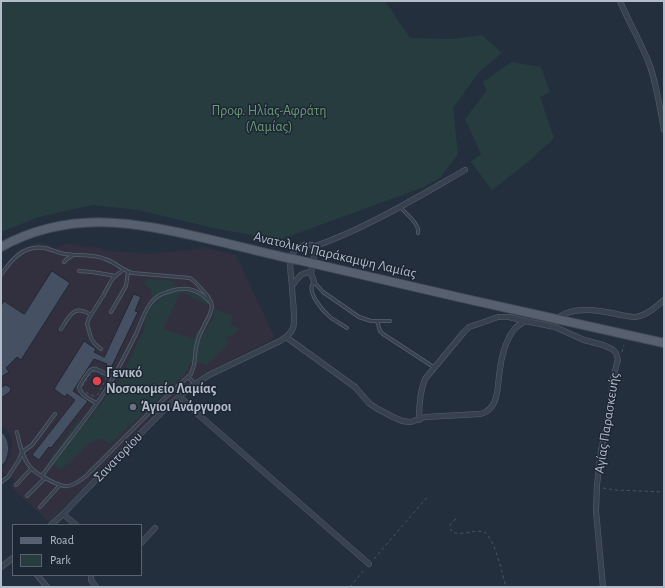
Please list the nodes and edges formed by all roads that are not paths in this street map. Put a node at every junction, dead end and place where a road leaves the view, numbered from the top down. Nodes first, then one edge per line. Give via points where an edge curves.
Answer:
1 (620, 1) edge
2 (664, 130) edge
3 (465, 170) dead end
4 (399, 207) junction
5 (418, 233) dead end
6 (1, 247) edge
7 (313, 247) junction
8 (74, 255) junction
9 (64, 262) dead end
10 (313, 264) junction
11 (124, 269) junction
12 (79, 270) dead end
13 (128, 272) junction
14 (311, 273) junction
15 (1, 275) edge
16 (116, 276) junction
17 (314, 282) junction
18 (292, 286) junction
19 (664, 300) edge
20 (211, 304) junction
21 (111, 312) dead end
22 (530, 313) junction
23 (91, 314) junction
24 (557, 319) junction
25 (390, 320) dead end
26 (377, 321) junction
27 (527, 322) junction
28 (347, 328) dead end
29 (61, 329) dead end
30 (286, 337) junction
31 (664, 343) edge
32 (101, 349) dead end
33 (432, 366) dead end
34 (188, 377) junction
35 (113, 378) junction
36 (194, 384) junction
37 (179, 396) junction
38 (96, 404) junction
39 (55, 414) dead end
40 (419, 420) junction
41 (17, 432) dead end
42 (1, 438) edge
43 (22, 452) junction
44 (1, 460) edge
45 (19, 460) junction
46 (27, 461) junction
47 (31, 469) junction
48 (43, 477) junction
49 (1, 482) edge
50 (16, 485) dead end
51 (59, 486) junction
52 (27, 496) dead end
53 (40, 507) dead end
54 (63, 514) junction
55 (52, 524) edge
56 (75, 524) edge
57 (156, 528) dead end
58 (142, 542) edge
59 (12, 559) edge
60 (369, 564) road end
61 (1, 567) edge
62 (38, 576) edge
63 (90, 576) edge
64 (47, 587) edge
65 (96, 587) edge
66 (603, 587) edge

1 - 2 street via 644,51 657,88
3 - 4 street
4 - 5 lane via 417,225
4 - 7 street via 355,230
6 - 10 main road, Ανατολική Παράκαμψη Λαμίας, bridge via 48,228 85,222 108,222 175,232
7 - 10 street
7 - 18 street via 306,245 292,252
8 - 9 lane
8 - 11 lane via 104,258
8 - 15 lane via 47,248 33,248 13,259
10 - 14 street
10 - 22 main road, Ανατολική Παράκαμψη Λαμίας
11 - 13 lane
11 - 16 lane
12 - 16 lane
13 - 20 lane via 190,278 207,295
13 - 21 lane via 126,286
14 - 17 street
14 - 18 street via 304,273
16 - 23 lane
17 - 26 lane via 323,292 353,314 365,320
17 - 28 lane via 311,291 321,307 330,317
18 - 30 street via 294,322
19 - 24 street via 638,316 577,311 565,313
20 - 34 lane via 212,308 199,336 192,370
20 - 35 lane via 207,298 184,288 156,297
22 - 24 main road, Ανατολική Παράκαμψη Λαμίας
22 - 27 street
23 - 29 lane via 83,310 74,311
23 - 32 lane via 87,324 89,333
24 - 31 main road, Ανατολική Παράκαμψη Λαμίας
25 - 26 lane
26 - 33 lane via 383,334
27 - 40 street via 513,317 501,317 467,329 426,379 420,400
27 - 40 street via 517,326 511,334 501,364 496,398 485,413 425,417
27 - 66 street, Αγίας Παρασκευής via 555,327 603,345 616,353 618,360 597,485 596,511
30 - 36 street, Σανατορίου
30 - 40 street via 355,387 378,409 404,422
34 - 36 lane
34 - 51 lane via 86,476 75,484
35 - 38 lane
35 - 38 lane via 95,368 89,371 79,388
36 - 37 street, Σανατορίου
37 - 54 street, Σανατορίου
37 - 60 street
38 - 48 lane
39 - 43 lane via 32,445
41 - 43 lane
42 - 44 main road via 4,448
43 - 45 lane
43 - 46 lane
45 - 46 lane
45 - 49 lane via 8,477
46 - 47 lane
47 - 48 lane
47 - 50 lane
48 - 51 lane
48 - 52 lane
51 - 53 lane
54 - 55 street, Σανατορίου
54 - 56 street
57 - 58 street
59 - 61 street
62 - 64 street
63 - 65 street

